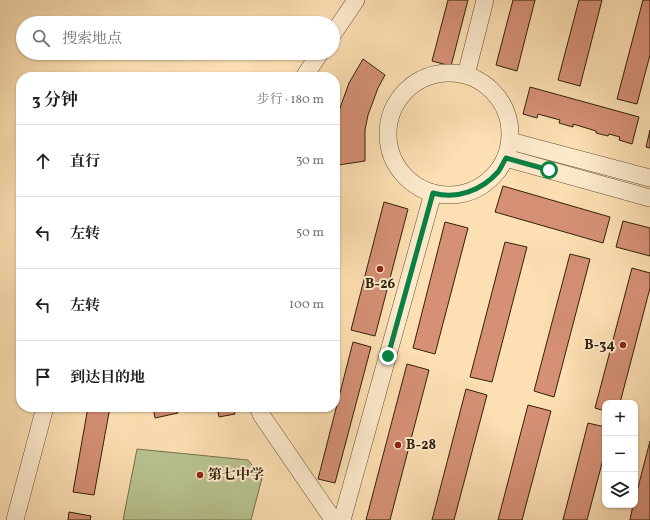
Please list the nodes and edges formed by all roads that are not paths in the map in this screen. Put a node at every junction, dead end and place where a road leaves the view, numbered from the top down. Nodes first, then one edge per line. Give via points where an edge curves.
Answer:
1 (356, 0) edge
2 (485, 0) edge
3 (340, 24) edge
4 (315, 60) edge
5 (307, 72) edge
6 (466, 75) junction
7 (510, 141) junction
8 (506, 158) junction
9 (650, 178) edge
10 (433, 193) junction
11 (650, 198) edge
12 (44, 412) edge
13 (260, 412) edge
14 (15, 520) edge
15 (337, 520) edge
16 (342, 520) edge

1 - 3 street
2 - 6 street
4 - 5 street
6 - 7 street via 476,78 493,90 506,108 511,129
6 - 10 street via 456,72 434,73 414,82 399,97 389,116 387,137 392,158 404,176 421,189
7 - 8 street
7 - 9 street
8 - 10 street via 498,171 483,186 463,194
8 - 11 street
10 - 16 street
12 - 14 street
13 - 15 street via 330,515

